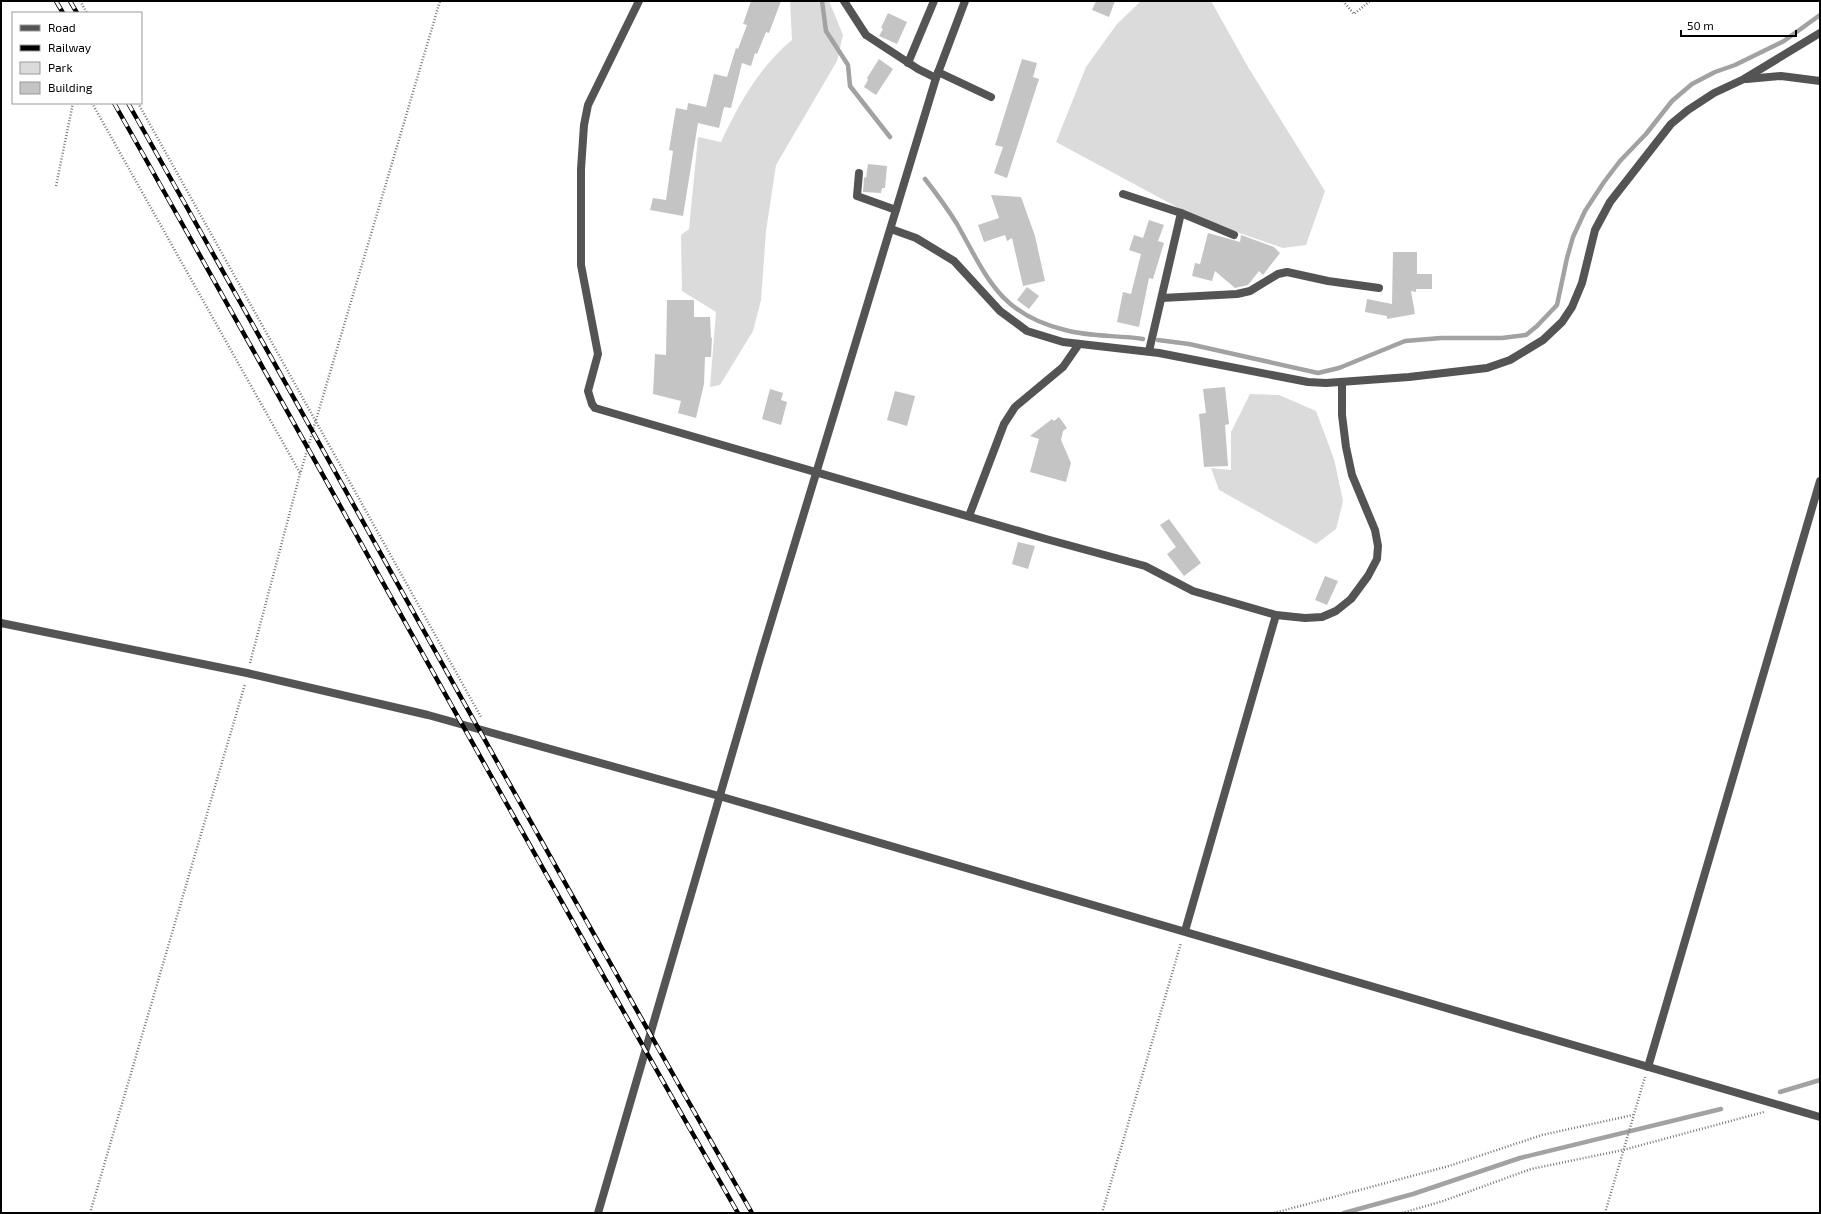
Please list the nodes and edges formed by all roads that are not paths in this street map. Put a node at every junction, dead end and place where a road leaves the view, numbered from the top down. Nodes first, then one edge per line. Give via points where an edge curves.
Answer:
1 (639, 1) edge
2 (844, 1) edge
3 (934, 1) edge
4 (965, 1) edge
5 (1820, 33) edge
6 (908, 63) junction
7 (937, 75) junction
8 (1744, 79) junction
9 (1820, 81) edge
10 (992, 97) dead end
11 (859, 173) dead end
12 (1124, 194) dead end
13 (896, 210) junction
14 (1181, 213) junction
15 (891, 229) junction
16 (1234, 235) dead end
17 (1379, 288) dead end
18 (1162, 298) junction
19 (1079, 344) junction
20 (1150, 351) junction
21 (1342, 382) junction
22 (817, 471) junction
23 (1820, 481) edge
24 (969, 516) junction
25 (1276, 615) junction
26 (1, 623) edge
27 (719, 796) junction
28 (1185, 932) junction
29 (1648, 1067) junction
30 (1820, 1117) edge
31 (598, 1213) edge

1 - 22 street via 588,105 584,125 580,169 581,265 598,354 588,391 592,404 595,408
2 - 6 street via 866,35
3 - 6 street
4 - 7 street
5 - 8 street
6 - 7 street
7 - 10 street
7 - 13 street
8 - 9 street via 1781,76
8 - 21 street via 1714,93 1671,124 1610,202 1595,230 1582,283 1572,307 1562,322 1543,340 1510,360 1487,368
11 - 13 street via 857,196
12 - 14 street
13 - 15 street
14 - 16 street
14 - 18 street
15 - 19 street via 916,238 954,261 1000,311 1027,331
15 - 22 street
17 - 18 street via 1287,272 1278,274 1250,291 1237,294
18 - 20 street
19 - 20 street
19 - 24 street via 1063,366 1015,407 1004,424
20 - 21 street via 1308,382
21 - 25 street via 1342,415 1346,447 1352,475 1375,530 1377,560 1350,599 1336,612 1322,617 1305,618
22 - 24 street
22 - 27 street
23 - 29 street
24 - 25 street via 1145,566 1193,591
25 - 28 street
26 - 27 street via 247,673 428,715
27 - 28 street
27 - 31 street
28 - 29 street
29 - 30 street

